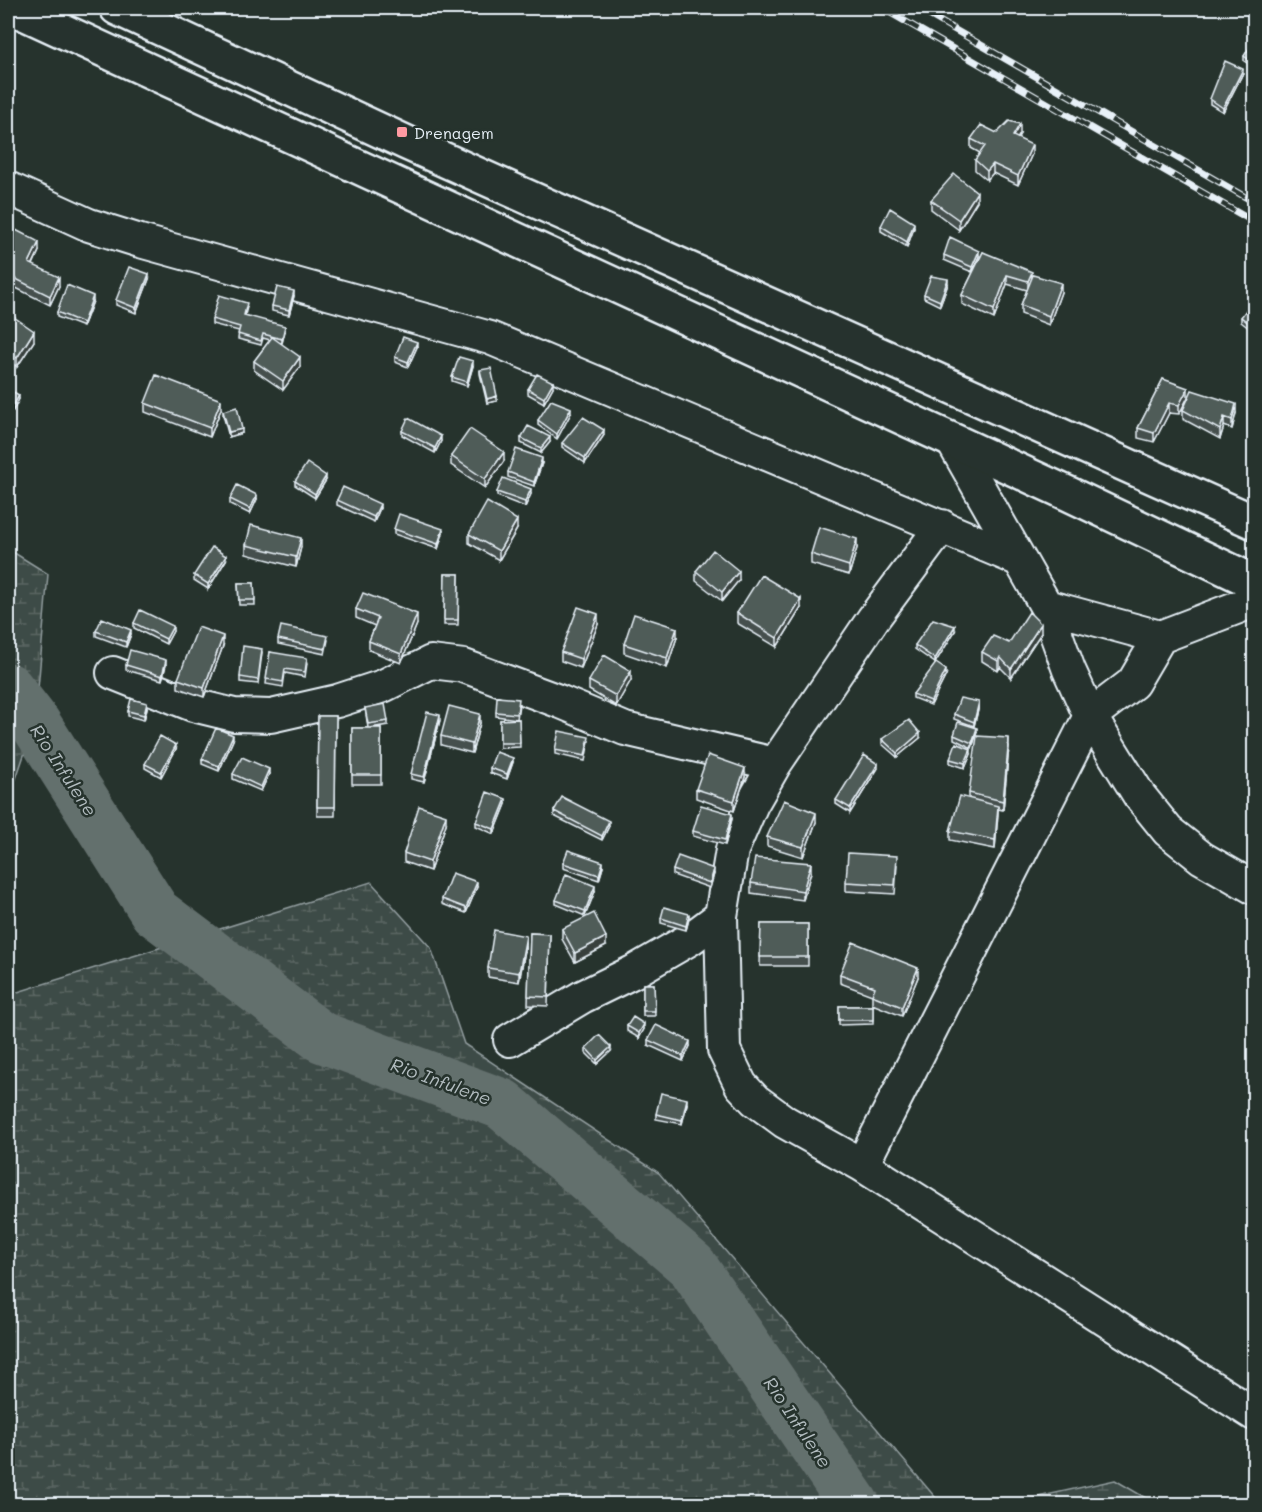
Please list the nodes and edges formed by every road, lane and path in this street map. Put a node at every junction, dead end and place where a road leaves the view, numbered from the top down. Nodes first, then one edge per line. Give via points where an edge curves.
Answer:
1 (13, 8) edge
2 (117, 8) edge
3 (8, 188) edge
4 (953, 442) junction
5 (1254, 522) edge
6 (942, 526) junction
7 (1020, 560) junction
8 (1254, 582) edge
9 (1254, 601) edge
10 (1046, 606) junction
11 (1160, 637) junction
12 (112, 673) dead end
13 (1090, 716) junction
14 (775, 764) junction
15 (1254, 888) edge
16 (721, 916) junction
17 (510, 1040) dead end
18 (862, 1165) junction
19 (1254, 1414) edge

1 - 4 highway
2 - 5 highway via 407,143
3 - 6 street via 89,225 489,338
4 - 7 street
4 - 8 highway
6 - 7 street
6 - 14 street via 873,619
7 - 10 street
9 - 11 street
10 - 11 street
10 - 13 street
11 - 13 street via 1133,683
12 - 14 street via 193,705 234,715 271,716 383,686 431,662 464,666 625,729
13 - 15 street via 1139,795 1168,831 1202,858
13 - 18 street
14 - 16 street via 732,850
16 - 17 street via 690,939
16 - 18 street via 724,1050 741,1085 785,1122
18 - 19 street

